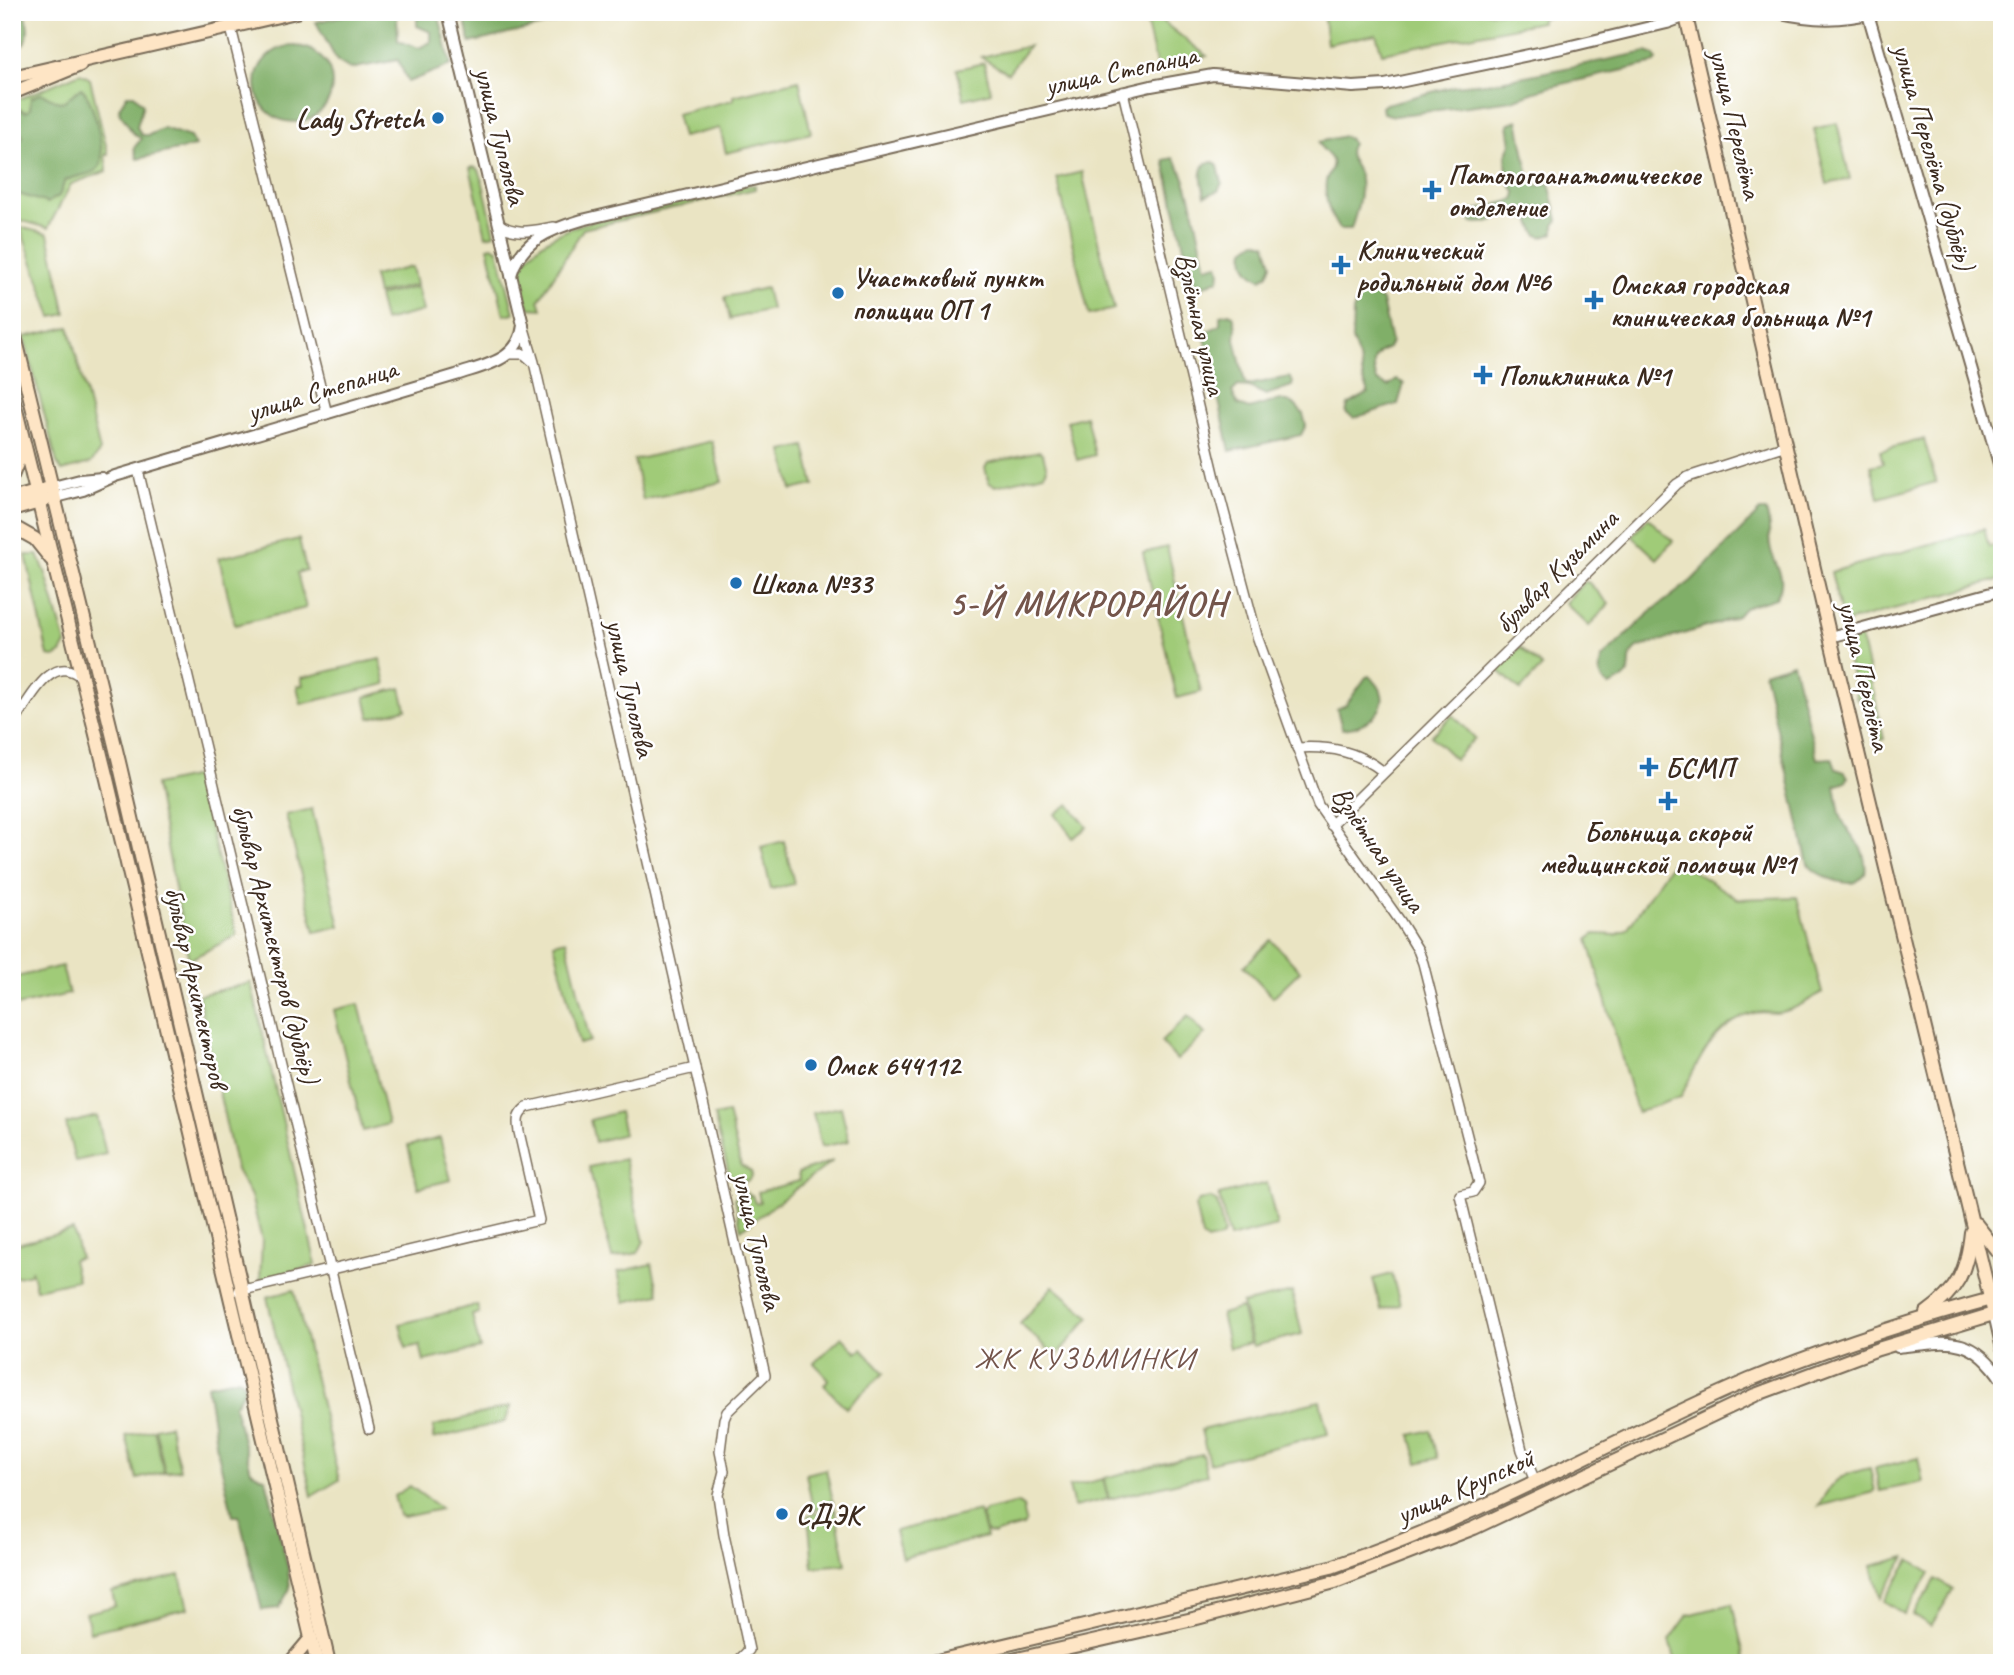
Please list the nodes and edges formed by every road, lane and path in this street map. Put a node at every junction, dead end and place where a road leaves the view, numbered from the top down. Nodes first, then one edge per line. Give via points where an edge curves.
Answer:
1 (296, 12) edge
2 (448, 12) edge
3 (1776, 12) edge
4 (1689, 13) edge
5 (1873, 13) edge
6 (231, 28) junction
7 (89, 60) junction
8 (12, 77) edge
9 (1123, 92) junction
10 (12, 93) edge
11 (499, 224) junction
12 (560, 226) junction
13 (511, 275) junction
14 (12, 324) edge
15 (523, 325) junction
16 (510, 354) junction
17 (534, 362) junction
18 (12, 394) edge
19 (327, 414) junction
20 (18, 416) junction
21 (1786, 445) junction
22 (138, 470) junction
23 (2002, 474) edge
24 (12, 477) edge
25 (55, 492) junction
26 (39, 496) junction
27 (12, 499) edge
28 (12, 510) edge
29 (12, 526) edge
30 (56, 565) junction
31 (2002, 590) edge
32 (1830, 637) junction
33 (74, 642) junction
34 (60, 669) junction
35 (83, 680) junction
36 (12, 726) edge
37 (1297, 748) junction
38 (1384, 772) junction
39 (1331, 825) junction
40 (695, 1068) junction
41 (1971, 1215) junction
42 (2002, 1257) edge
43 (331, 1269) junction
44 (237, 1291) junction
45 (1996, 1298) edge
46 (1998, 1312) edge
47 (1916, 1320) junction
48 (1878, 1349) junction
49 (2002, 1349) edge
50 (2002, 1380) edge
51 (369, 1429) dead end
52 (1535, 1481) junction
53 (1542, 1497) junction
54 (311, 1638) junction
55 (290, 1663) edge
56 (317, 1663) edge
57 (330, 1663) edge
58 (739, 1663) edge
59 (929, 1663) edge
60 (1000, 1663) edge

1 - 6 main road
2 - 11 street, улица Туполева
3 - 5 street via 1818,20
4 - 9 street, улица Степанца via 1667,23 1567,47 1385,85 1213,75
4 - 21 main road, улица Перелёта
5 - 23 street, улица Перелёта (дублёр)
6 - 7 main road
6 - 19 street
7 - 8 main road
7 - 10 main road
9 - 12 street, улица Степанца
9 - 37 street, Взлётная улица via 1216,482 1254,625
11 - 12 street, улица Степанца via 517,232
11 - 13 street, улица Туполева
12 - 13 street, улица Степанца via 526,247
13 - 15 street, улица Туполева
14 - 25 main road, бульвар Архитекторов
15 - 16 street via 520,341
15 - 17 street, улица Туполева
16 - 17 street via 524,354
16 - 19 street, улица Степанца
17 - 40 street, улица Туполева
18 - 20 main road, бульвар Архитекторов
19 - 22 street, улица Степанца
20 - 24 main road via 18,453
20 - 26 main road, бульвар Архитекторов
21 - 32 main road, улица Перелёта
21 - 38 street, бульвар Кузьмина via 1677,484
22 - 25 street, улица Степанца via 83,490
22 - 43 street, бульвар Архитекторов (дублёр)
25 - 26 main road
25 - 44 main road, бульвар Архитекторов
26 - 27 main road
26 - 28 main road
26 - 30 main road, бульвар Архитекторов
29 - 30 main road via 35,539
30 - 33 main road, бульвар Архитекторов
31 - 32 street
32 - 41 main road, улица Перелёта
33 - 34 street
33 - 35 main road, бульвар Архитекторов
34 - 35 street
34 - 36 street via 43,680
35 - 44 main road, бульвар Архитекторов
37 - 38 street via 1337,748
37 - 39 street, Взлётная улица via 1315,798
38 - 39 street, бульвар Кузьмина
39 - 52 street, Взлётная улица via 1400,921 1423,963 1479,1183 1473,1192 1460,1195 1522,1450
40 - 43 street via 520,1112 519,1132 539,1220
40 - 58 street, улица Туполева via 765,1375 727,1412 720,1451 724,1471 718,1495 748,1650
41 - 42 main road
41 - 45 main road, улица Перелёта
41 - 47 main road via 1969,1251 1958,1284 1944,1301
43 - 44 street
43 - 51 street, бульвар Архитекторов (дублёр)
44 - 54 main road, бульвар Архитекторов
44 - 57 main road, бульвар Архитекторов
45 - 46 main road, улица Перелёта
45 - 47 main road, улица Крупской
46 - 48 main road, улица Крупской
46 - 49 street, улица Перелёта
47 - 52 main road, улица Крупской via 1748,1381
48 - 50 street via 1951,1342 1969,1348
48 - 53 main road, улица Крупской via 1755,1395
52 - 53 street, Взлётная улица
52 - 59 main road, улица Крупской via 1429,1530 1331,1567
53 - 60 main road, улица Крупской via 1335,1582
54 - 55 main road
54 - 56 main road, бульвар Архитекторов

